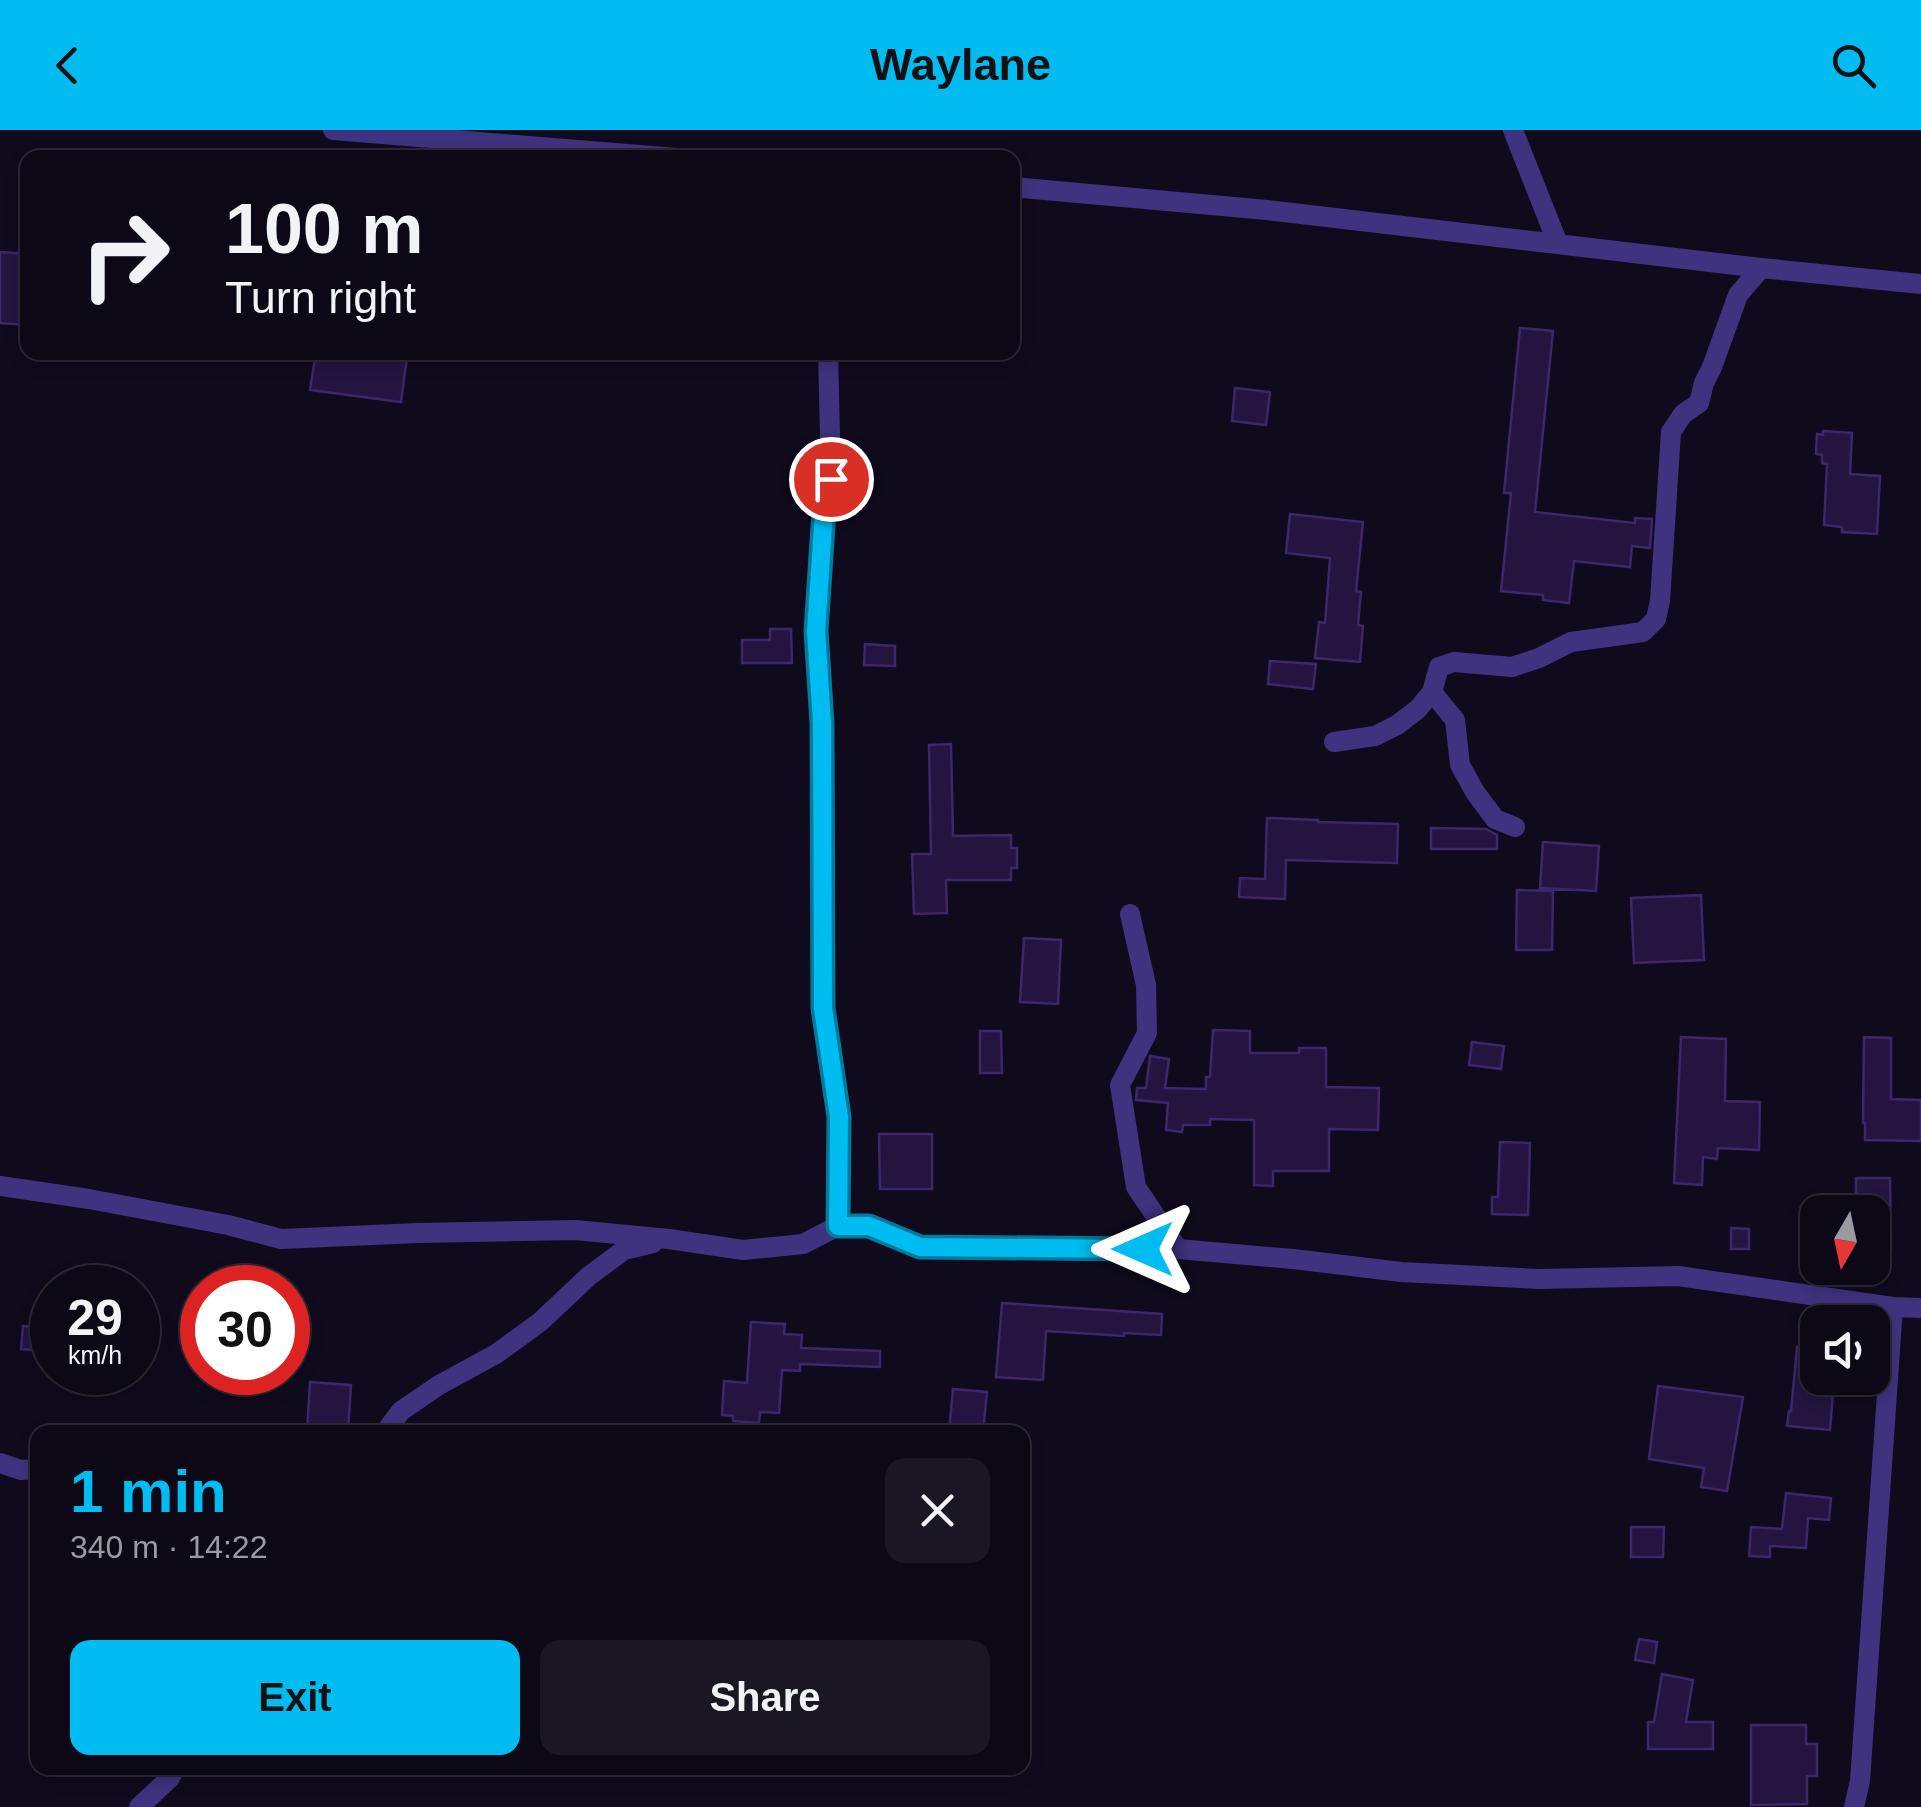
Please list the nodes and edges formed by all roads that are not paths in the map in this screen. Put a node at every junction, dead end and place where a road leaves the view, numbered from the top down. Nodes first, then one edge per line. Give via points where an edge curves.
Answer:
1 (334, 130) edge
2 (1513, 130) edge
3 (432, 133) edge
4 (598, 150) edge
5 (1020, 188) edge
6 (1558, 244) junction
7 (1761, 268) junction
8 (1921, 284) edge
9 (828, 360) edge
10 (1432, 692) junction
11 (1334, 742) dead end
12 (1515, 827) dead end
13 (1130, 914) dead end
14 (0, 1186) edge
15 (838, 1226) junction
16 (669, 1238) junction
17 (1178, 1249) junction
18 (1893, 1306) junction
19 (1921, 1308) edge
20 (390, 1425) edge
21 (0, 1463) edge
22 (30, 1469) edge
23 (172, 1775) edge
24 (139, 1807) edge
25 (1854, 1807) edge

1 - 3 street
2 - 6 street
3 - 4 street
5 - 6 street
6 - 7 street
7 - 8 street
7 - 10 street via 1738,295 1699,403 1672,432 1656,619 1643,632 1570,642 1512,667 1454,662 1439,668
9 - 15 street via 831,479 816,631 823,1008 839,1117
10 - 11 street via 1397,725
10 - 12 street via 1454,720 1460,764 1474,792 1495,819
13 - 17 street via 1146,984 1147,1033 1120,1085 1136,1187
14 - 16 street via 281,1239 575,1230
15 - 16 street via 803,1244 743,1250
15 - 17 street via 869,1226 920,1247
16 - 20 street via 624,1250 540,1322 401,1411
17 - 18 street via 1401,1272 1539,1279 1678,1276
18 - 19 street
18 - 25 street
21 - 22 street
23 - 24 street

